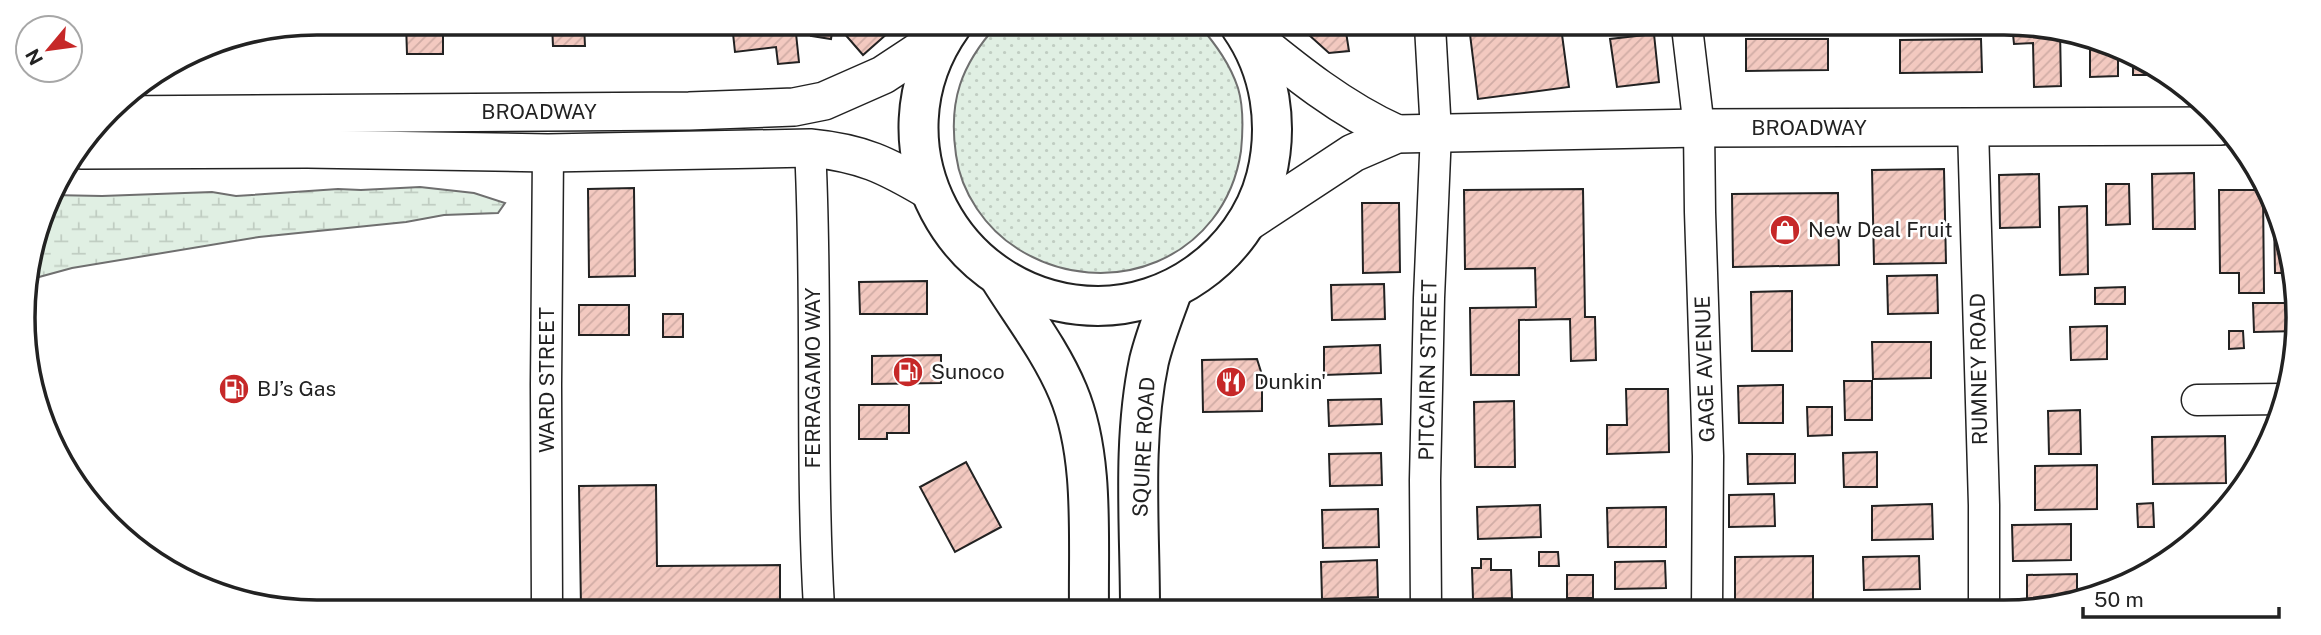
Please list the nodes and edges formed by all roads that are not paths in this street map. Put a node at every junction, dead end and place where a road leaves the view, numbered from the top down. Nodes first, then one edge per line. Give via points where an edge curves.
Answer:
1 (940, 35) edge
2 (946, 35) edge
3 (1245, 35) edge
4 (1251, 35) edge
5 (1431, 35) edge
6 (1688, 35) edge
7 (121, 115) edge
8 (2211, 126) edge
9 (1699, 128) junction
10 (1973, 128) junction
11 (1436, 132) junction
12 (1397, 134) junction
13 (810, 148) junction
14 (90, 150) edge
15 (548, 153) junction
16 (930, 191) junction
17 (1245, 224) junction
18 (999, 277) junction
19 (1173, 289) junction
20 (2274, 399) edge
21 (2197, 400) dead end
22 (547, 600) edge
23 (819, 600) edge
24 (1089, 600) edge
25 (1140, 600) edge
26 (1426, 600) edge
27 (1707, 600) edge
28 (1984, 600) edge

1 - 7 main road, BROADWAY via 883,75 824,100 794,107
2 - 16 highway via 931,63 921,100 919,147
3 - 17 highway via 1262,69 1272,114 1270,160
4 - 12 main road, BROADWAY via 1319,90
5 - 11 street, PITCAIRN STREET
6 - 9 street, GAGE AVENUE
8 - 10 main road, BROADWAY
9 - 10 main road, BROADWAY
9 - 11 main road, BROADWAY
9 - 27 street, GAGE AVENUE
10 - 28 street, RUMNEY ROAD
11 - 12 main road, BROADWAY
11 - 26 street, PITCAIRN STREET
12 - 17 main road, BROADWAY via 1353,153
13 - 15 main road, BROADWAY
13 - 16 main road, BROADWAY via 870,160
13 - 23 street, FERRAGAMO WAY
14 - 15 main road, BROADWAY
15 - 22 street, WARD STREET
16 - 18 highway via 958,240
17 - 19 highway via 1221,255
18 - 19 highway via 1040,297 1084,306 1130,303
18 - 24 highway via 1058,372 1078,420 1087,482
19 - 25 highway, SQUIRE ROAD via 1150,359 1144,396
20 - 21 street

